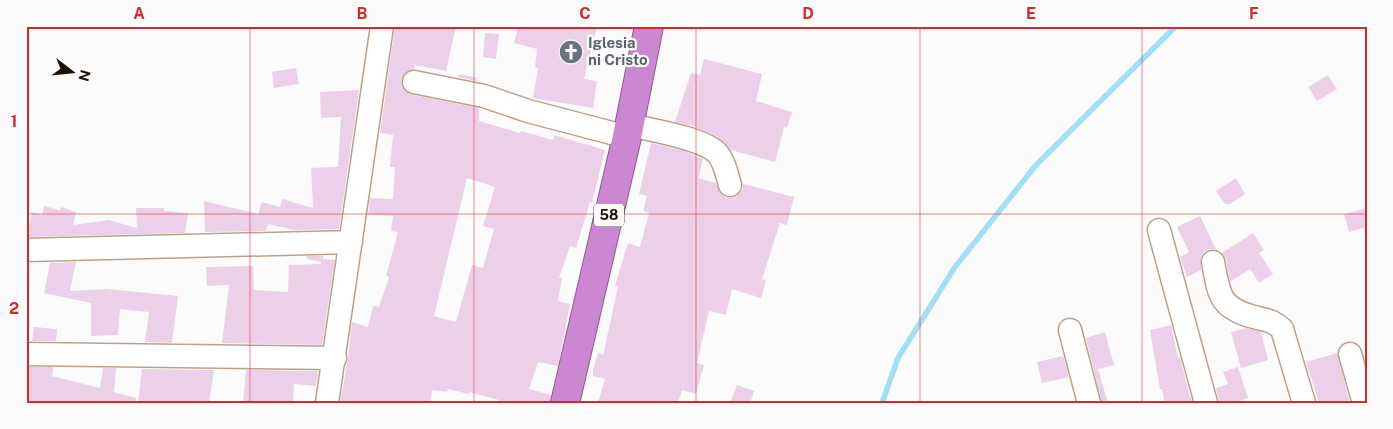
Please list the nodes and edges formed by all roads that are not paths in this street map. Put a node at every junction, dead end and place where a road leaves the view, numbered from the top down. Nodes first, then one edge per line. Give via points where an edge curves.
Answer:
1 (382, 26) edge
2 (650, 26) edge
3 (414, 82) dead end
4 (628, 131) junction
5 (730, 185) dead end
6 (1160, 230) dead end
7 (351, 242) junction
8 (26, 250) edge
9 (1214, 262) dead end
10 (1070, 330) dead end
11 (26, 354) edge
12 (1350, 354) dead end
13 (335, 358) junction
14 (327, 403) edge
15 (566, 403) edge
16 (1089, 403) edge
17 (1206, 403) edge
18 (1304, 403) edge
19 (1364, 403) edge

1 - 7 street
2 - 4 highway, 58
3 - 4 street via 484,96 528,111
4 - 5 street via 683,138 710,147 719,154
4 - 15 highway, 58
6 - 17 street
7 - 8 street
7 - 13 street
9 - 18 street via 1223,302 1237,312 1273,321 1282,329
10 - 16 street
11 - 13 street
12 - 19 street
13 - 14 street

